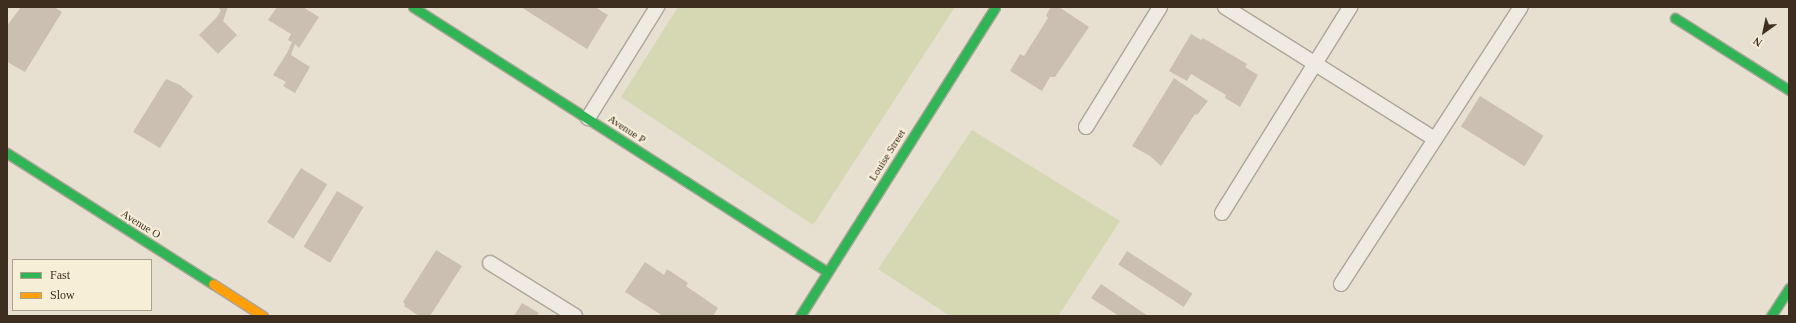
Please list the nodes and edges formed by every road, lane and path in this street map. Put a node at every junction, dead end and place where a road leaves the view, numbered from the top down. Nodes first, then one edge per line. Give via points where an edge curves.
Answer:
1 (413, 7) edge
2 (657, 7) edge
3 (996, 7) edge
4 (1160, 7) edge
5 (1225, 7) edge
6 (1350, 7) edge
7 (1521, 7) edge
8 (1675, 18) dead end
9 (1315, 63) junction
10 (1789, 90) edge
11 (588, 118) junction
12 (1086, 126) dead end
13 (1436, 139) junction
14 (7, 153) edge
15 (1222, 213) dead end
16 (490, 263) dead end
17 (828, 272) junction
18 (1341, 284) dead end
19 (1789, 288) edge
20 (263, 316) edge
21 (575, 316) edge
22 (800, 316) edge
23 (1771, 316) edge

1 - 11 street, Avenue P
2 - 11 lane
3 - 17 street, Louise Street
4 - 12 lane
5 - 9 lane
6 - 9 lane
7 - 13 lane
8 - 10 street
9 - 13 lane
9 - 15 lane
11 - 17 street, Avenue P
13 - 18 lane
14 - 20 street, Avenue O
16 - 21 lane
17 - 22 street, Louise Street
19 - 23 street

